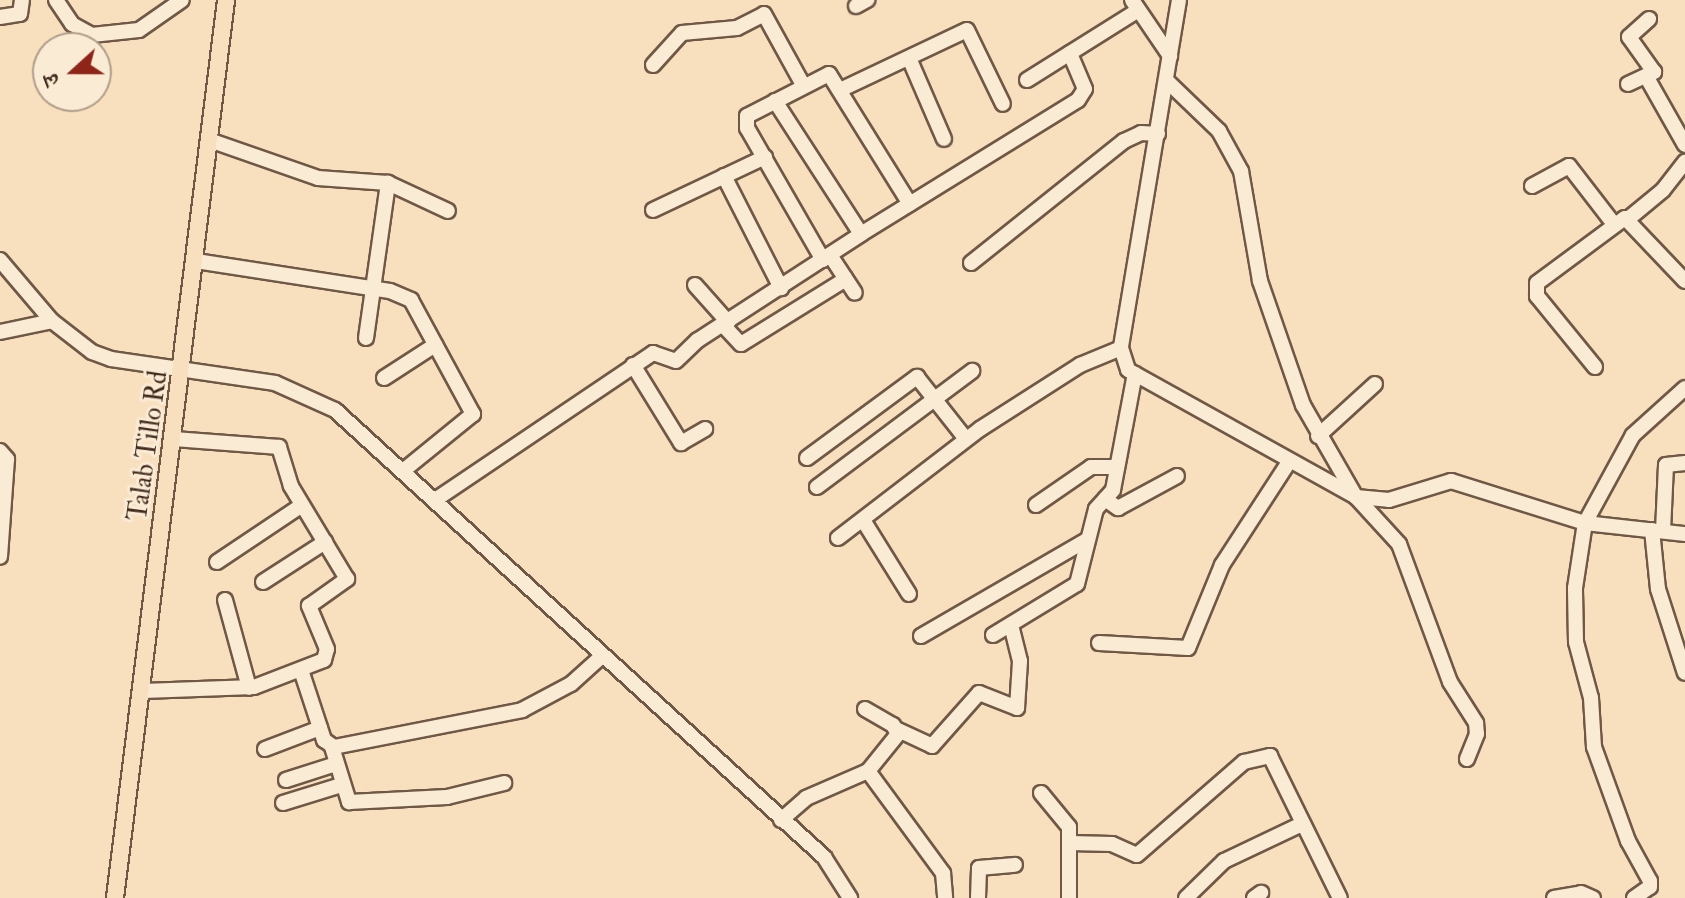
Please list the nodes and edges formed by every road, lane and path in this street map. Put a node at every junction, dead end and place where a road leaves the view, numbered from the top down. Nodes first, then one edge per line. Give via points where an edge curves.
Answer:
1 (22, 0) edge
2 (56, 0) edge
3 (182, 0) edge
4 (226, 0) edge
5 (1179, 0) edge
6 (1134, 6) edge
7 (0, 17) edge
8 (1649, 19) dead end
9 (1070, 53) junction
10 (1170, 56) junction
11 (909, 58) junction
12 (653, 65) dead end
13 (1646, 76) junction
14 (1027, 80) dead end
15 (1166, 80) junction
16 (1628, 84) dead end
17 (803, 85) junction
18 (840, 90) junction
19 (775, 101) junction
20 (1003, 104) dead end
21 (1158, 134) junction
22 (944, 139) dead end
23 (212, 141) junction
24 (1685, 145) edge
25 (765, 157) junction
26 (1685, 162) edge
27 (724, 176) junction
28 (388, 183) junction
29 (1532, 186) dead end
30 (910, 204) junction
31 (653, 210) dead end
32 (448, 211) dead end
33 (1620, 221) junction
34 (861, 234) junction
35 (827, 257) junction
36 (0, 260) edge
37 (196, 261) junction
38 (971, 263) dead end
39 (846, 279) junction
40 (1685, 281) edge
41 (695, 285) dead end
42 (781, 288) junction
43 (373, 289) junction
44 (855, 293) dead end
45 (52, 321) junction
46 (726, 324) junction
47 (0, 332) edge
48 (366, 338) dead end
49 (435, 345) junction
50 (1121, 348) junction
51 (633, 365) junction
52 (1595, 367) dead end
53 (183, 371) junction
54 (972, 371) dead end
55 (1135, 374) junction
56 (384, 378) dead end
57 (1375, 384) dead end
58 (1685, 388) edge
59 (935, 397) junction
60 (705, 429) dead end
61 (1318, 436) junction
62 (174, 439) junction
63 (966, 439) junction
64 (0, 451) edge
65 (807, 458) dead end
66 (1289, 462) junction
67 (1685, 463) edge
68 (1117, 467) junction
69 (404, 470) junction
70 (1177, 476) dead end
71 (817, 487) dead end
72 (1356, 497) junction
73 (1105, 499) junction
74 (435, 500) junction
75 (302, 505) junction
76 (1036, 505) dead end
77 (863, 520) junction
78 (1585, 523) junction
79 (1657, 531) junction
80 (1685, 534) edge
81 (838, 538) dead end
82 (1088, 539) junction
83 (325, 542) junction
84 (0, 557) edge
85 (217, 562) dead end
86 (263, 582) dead end
87 (909, 594) dead end
88 (225, 600) dead end
89 (1011, 625) junction
90 (993, 635) dead end
91 (921, 636) dead end
92 (1099, 643) dead end
93 (602, 656) junction
94 (301, 670) junction
95 (1685, 673) edge
96 (249, 688) junction
97 (143, 691) junction
98 (865, 709) dead end
99 (320, 728) junction
100 (896, 729) junction
101 (332, 747) junction
102 (265, 749) dead end
103 (1467, 759) dead end
104 (336, 764) junction
105 (868, 771) junction
106 (286, 780) dead end
107 (504, 783) dead end
108 (341, 785) junction
109 (1041, 793) dead end
110 (283, 803) dead end
111 (781, 820) junction
112 (1302, 824) junction
113 (1070, 843) junction
114 (1015, 865) dead end
115 (115, 898) edge
116 (850, 898) edge
117 (945, 898) edge
118 (978, 898) edge
119 (1069, 898) edge
120 (1186, 898) edge
121 (1340, 898) edge
122 (1554, 898) edge
123 (1593, 898) edge
124 (1634, 898) edge

1 - 7 street via 20,14
2 - 3 street via 79,30 117,35 146,27
4 - 23 main road, Talab Tillo Rd
5 - 10 street
6 - 9 street
6 - 10 street
8 - 13 street via 1629,37 1653,70
9 - 14 street
9 - 30 street via 1084,95
10 - 15 street
11 - 18 street
11 - 20 street via 969,30
11 - 22 street
12 - 17 street via 680,34 737,28 764,14
13 - 16 street
13 - 24 street
15 - 21 street
15 - 61 street via 1219,131 1241,171 1260,281
17 - 18 street via 828,73
17 - 19 street
18 - 30 street
19 - 25 street via 745,119
19 - 34 street
21 - 38 street via 1141,133 1124,141
21 - 50 street
23 - 28 street via 318,178
23 - 37 main road, Talab Tillo Rd
25 - 27 street
25 - 35 street
26 - 33 street via 1663,190
27 - 31 street
27 - 42 street
28 - 32 street
28 - 43 street
29 - 33 street via 1569,166
30 - 34 street
33 - 40 street via 1648,237
33 - 52 street via 1534,289
34 - 35 street
35 - 39 street
35 - 42 street
36 - 45 street
37 - 43 street
37 - 53 main road, Talab Tillo Rd
39 - 44 street
39 - 46 street via 741,344
41 - 46 street
42 - 46 street
43 - 48 street
43 - 49 street via 407,296
45 - 47 street
45 - 53 street via 92,352
46 - 51 street via 676,361 655,352
49 - 56 street
49 - 69 street via 472,416
50 - 55 street via 1124,365
50 - 63 street via 1080,365
51 - 60 street via 681,443
51 - 74 street
53 - 62 main road, Talab Tillo Rd
53 - 69 street via 275,383 305,394 335,410
54 - 59 street
55 - 66 street
55 - 68 street
57 - 61 street
58 - 78 street via 1637,429
59 - 63 street
59 - 65 street via 915,377
59 - 71 street
61 - 72 street
62 - 75 street via 276,446
62 - 97 main road, Talab Tillo Rd
63 - 77 street
64 - 84 street via 7,456
66 - 72 street
66 - 92 street via 1228,555 1188,648
67 - 79 street via 1666,466
68 - 73 street via 1113,490
68 - 76 street via 1091,467
69 - 74 street
70 - 73 street via 1118,508
72 - 78 street via 1389,500 1451,481
72 - 103 street via 1399,544 1450,682 1476,723
73 - 82 street via 1096,509
74 - 93 street
75 - 83 street
75 - 85 street
77 - 81 street
77 - 87 street
78 - 79 street
78 - 124 street via 1575,588 1576,642 1591,698 1594,747 1628,841 1650,881
79 - 80 street
79 - 95 street via 1658,589
82 - 89 street via 1077,584
82 - 91 street
83 - 86 street
83 - 94 street via 347,579 309,604 327,655
88 - 96 street
89 - 90 street
89 - 100 street via 1019,655 1017,708 979,693 932,746
93 - 101 street via 571,684 522,710
93 - 111 street
94 - 96 street
94 - 99 street
96 - 97 street
97 - 115 main road, Talab Tillo Rd
98 - 100 street
99 - 101 street
99 - 102 street
100 - 105 street via 886,752
101 - 104 street
104 - 106 street
104 - 108 street
105 - 111 street via 806,798
105 - 117 street via 943,873
107 - 108 street via 447,797 364,802 347,800
108 - 110 street
109 - 113 street via 1067,822
111 - 116 street via 831,864
112 - 113 street via 1274,759 1266,755 1244,762 1139,854 1112,844
112 - 120 street via 1224,861
112 - 121 street
113 - 119 street
114 - 118 street via 979,868
122 - 123 street via 1581,893

